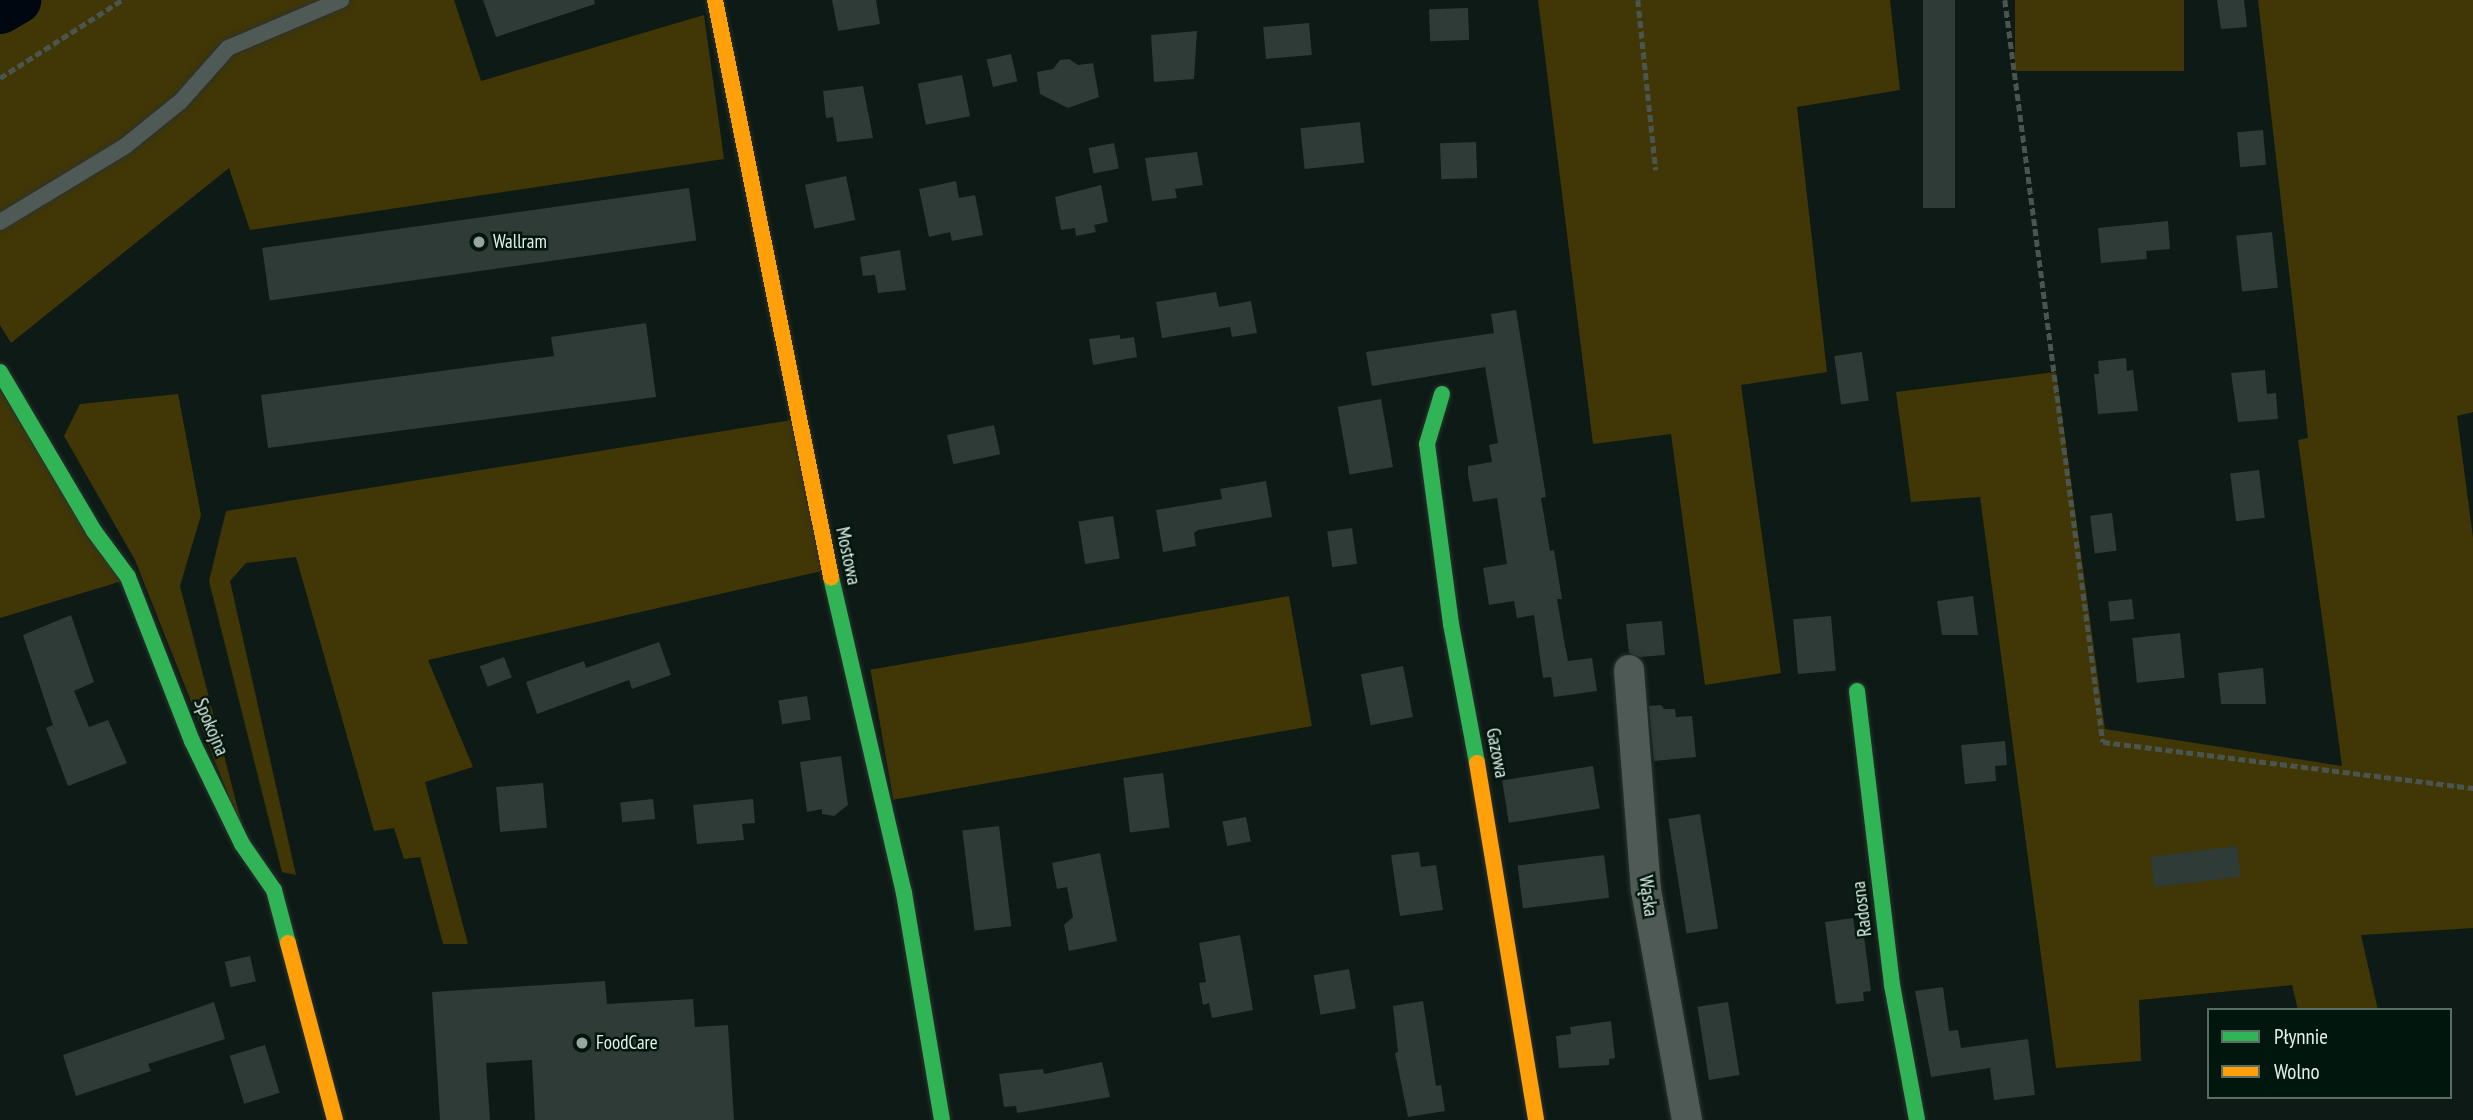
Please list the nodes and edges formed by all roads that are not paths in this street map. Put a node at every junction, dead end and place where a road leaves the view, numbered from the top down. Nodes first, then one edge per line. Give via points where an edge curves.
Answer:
1 (341, 0) edge
2 (715, 0) edge
3 (0, 222) edge
4 (0, 372) edge
5 (1442, 394) dead end
6 (1629, 670) dead end
7 (1857, 691) dead end
8 (335, 1120) edge
9 (942, 1120) edge
10 (1536, 1120) edge
11 (1687, 1120) edge
12 (1917, 1120) edge

1 - 3 lane via 228,48 181,102 124,147
2 - 9 street, Mostowa via 827,562 904,893
4 - 8 street, Spokojna via 94,531 128,577 192,741 242,844 274,890
5 - 10 street, Gazowa via 1427,443 1451,624 1498,877
6 - 11 street, Wąska via 1646,890
7 - 12 street, Radosna via 1892,985

